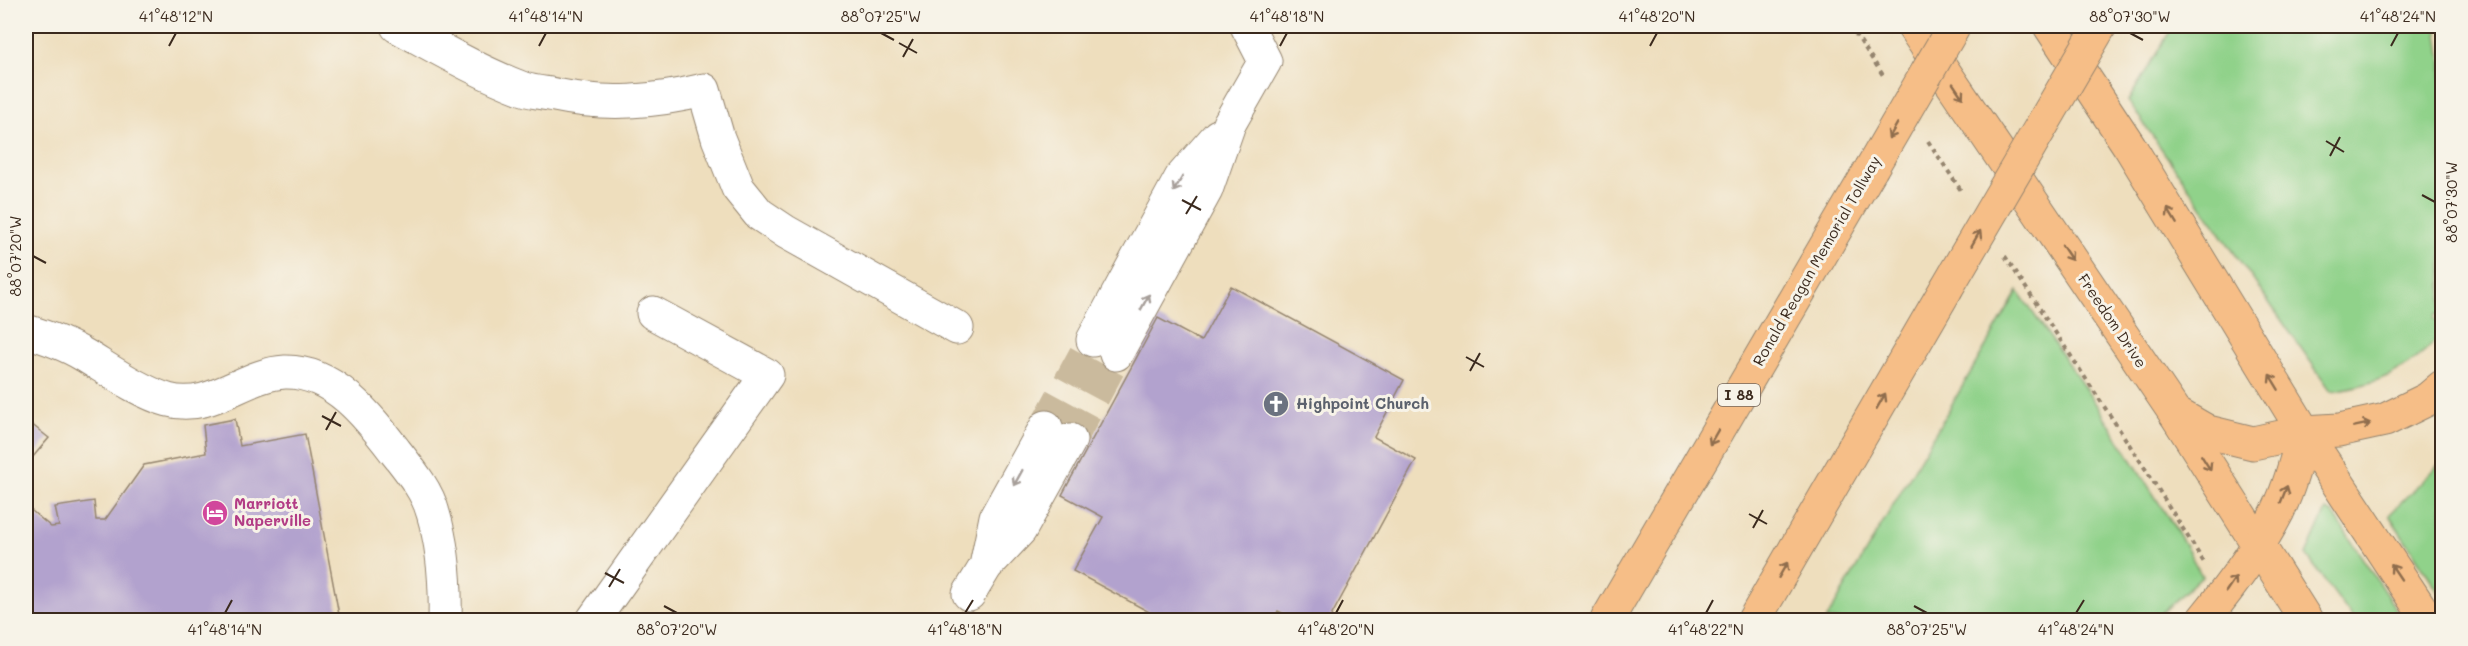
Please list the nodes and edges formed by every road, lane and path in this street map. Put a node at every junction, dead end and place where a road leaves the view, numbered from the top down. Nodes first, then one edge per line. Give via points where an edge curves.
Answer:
1 (397, 26) edge
2 (1247, 26) edge
3 (1850, 26) edge
4 (1913, 26) edge
5 (1954, 26) edge
6 (2050, 26) edge
7 (2100, 26) edge
8 (1889, 84) dead end
9 (1923, 134) dead end
10 (1963, 193) dead end
11 (2003, 252) dead end
12 (652, 313) dead end
13 (957, 328) dead end
14 (26, 331) edge
15 (1105, 347) tunnel mouth
16 (2442, 387) edge
17 (2175, 413) junction
18 (2304, 432) junction
19 (1058, 433) tunnel mouth
20 (2257, 546) junction
21 (2208, 570) dead end
22 (969, 594) dead end
23 (444, 621) edge
24 (593, 621) edge
25 (1607, 621) edge
26 (1754, 621) edge
27 (2203, 621) edge
28 (2306, 621) edge
29 (2428, 621) edge

1 - 13 street via 526,90 608,102 664,99 704,90 738,188 759,214
2 - 15 street via 1265,61 1229,124 1181,178
3 - 8 path
4 -> 17 main road, Freedom Drive
5 -> 25 main road, Ronald Reagan Memorial Tollway / I 88, bridge
18 -> 6 main road via 2136,157
26 -> 7 main road, bridge
9 - 10 path
11 - 21 path
12 - 24 street via 767,375
14 - 23 street via 61,343 169,400 195,402 259,376 287,372 310,376 345,395 362,409 412,472 433,511 446,596
18 -> 16 main road via 2339,430 2385,420 2428,399
17 - 18 main road via 2208,432 2253,443
17 -> 20 main road, Freedom Drive
20 -> 18 main road via 2279,509
29 -> 18 main road
19 - 22 street via 996,517 986,566
27 -> 20 main road
20 - 28 main road, Freedom Drive

